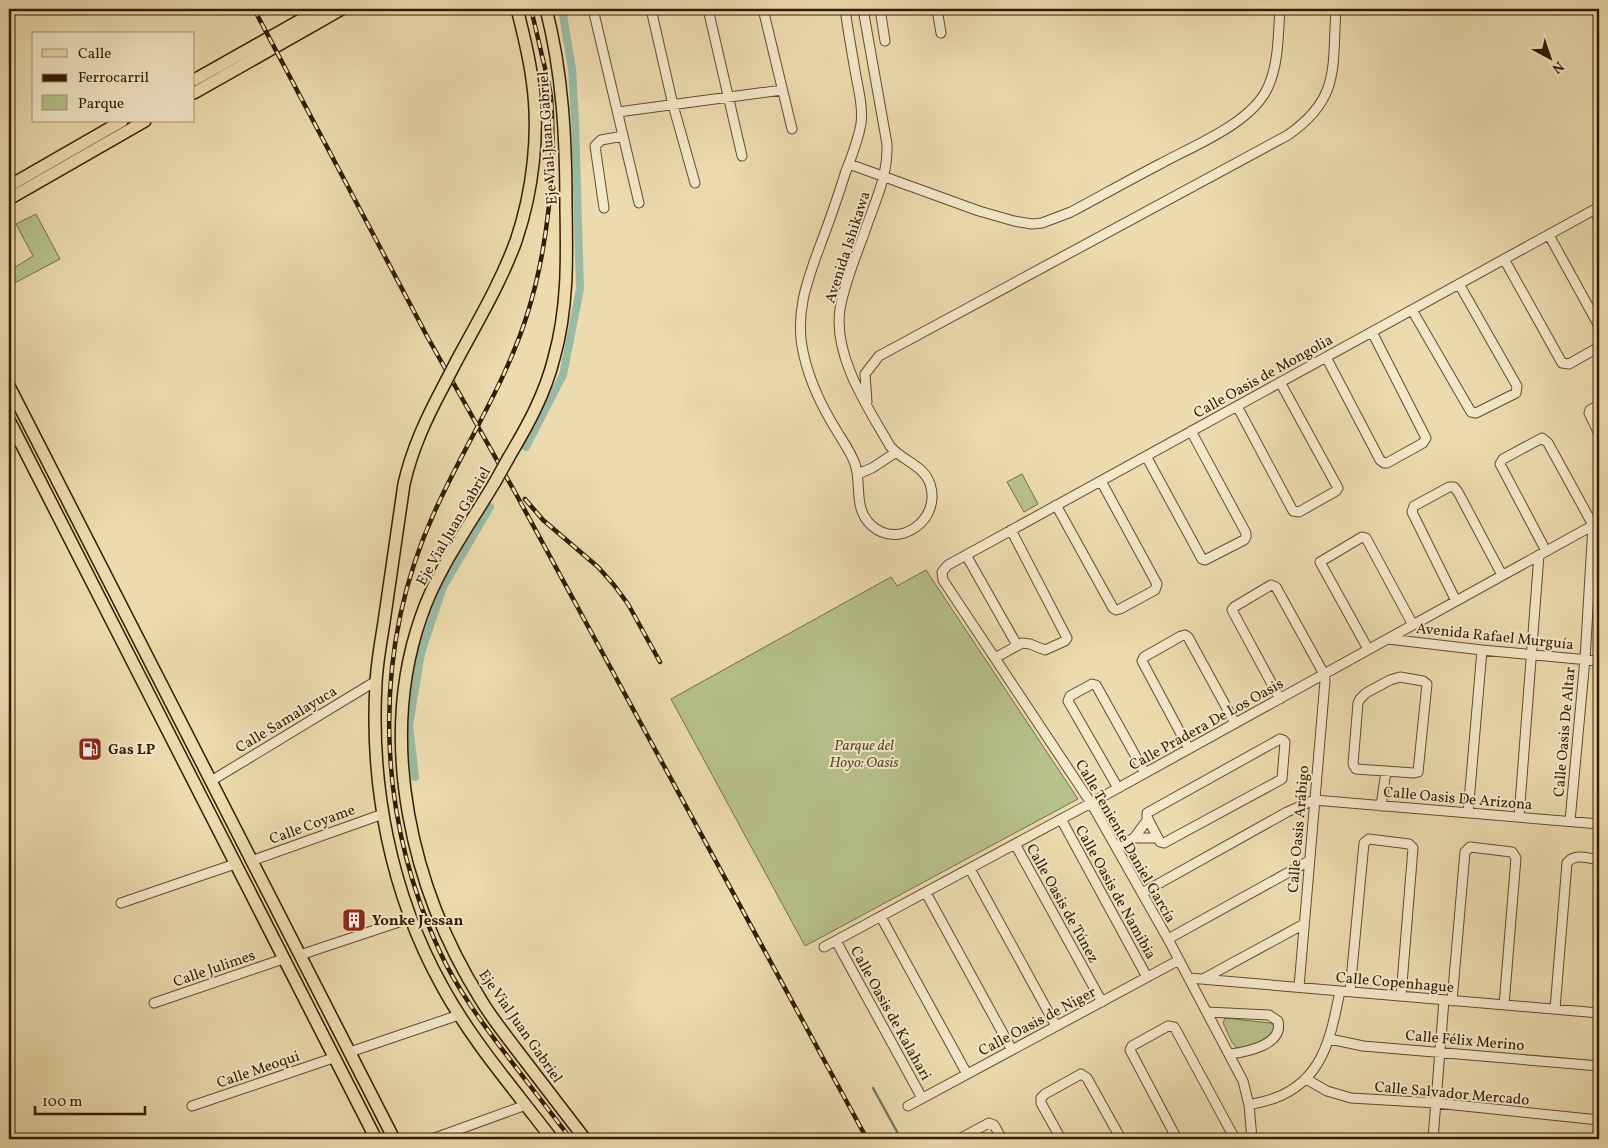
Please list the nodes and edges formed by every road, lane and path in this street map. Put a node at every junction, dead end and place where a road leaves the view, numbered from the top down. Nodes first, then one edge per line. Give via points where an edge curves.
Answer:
1 (320, 9) edge
2 (342, 9) edge
3 (517, 9) edge
4 (546, 9) edge
5 (593, 9) edge
6 (651, 9) edge
7 (708, 9) edge
8 (763, 9) edge
9 (845, 9) edge
10 (863, 9) edge
11 (880, 9) edge
12 (937, 9) edge
13 (1280, 9) edge
14 (1336, 9) edge
15 (941, 33) dead end
16 (885, 41) dead end
17 (195, 79) edge
18 (782, 90) junction
19 (195, 92) edge
20 (728, 97) junction
21 (673, 105) junction
22 (618, 112) junction
23 (120, 122) edge
24 (143, 122) edge
25 (792, 129) dead end
26 (623, 136) junction
27 (742, 156) dead end
28 (849, 164) junction
29 (885, 176) junction
30 (695, 183) dead end
31 (10, 187) edge
32 (9, 199) edge
33 (639, 202) dead end
34 (604, 208) dead end
35 (1597, 208) edge
36 (1599, 219) edge
37 (1549, 235) junction
38 (1504, 260) junction
39 (1459, 284) junction
40 (1412, 310) junction
41 (1599, 326) edge
42 (1372, 332) junction
43 (1599, 347) edge
44 (1326, 357) junction
45 (1280, 382) junction
46 (9, 386) edge
47 (867, 404) junction
48 (1599, 405) edge
49 (1237, 406) junction
50 (9, 420) edge
51 (1191, 431) junction
52 (1599, 434) edge
53 (896, 452) junction
54 (1146, 456) junction
55 (858, 474) junction
56 (1101, 481) junction
57 (1056, 505) junction
58 (1596, 523) edge
59 (1011, 530) junction
60 (1543, 553) junction
61 (966, 554) junction
62 (942, 572) joint
63 (1502, 575) junction
64 (1456, 601) junction
65 (1414, 625) junction
66 (1388, 639) junction
67 (1017, 645) junction
68 (1368, 650) junction
69 (1482, 650) junction
70 (1532, 655) junction
71 (995, 658) junction
72 (1584, 659) junction
73 (1599, 661) edge
74 (1324, 674) junction
75 (376, 681) junction
76 (1280, 699) junction
77 (173, 708) junction
78 (160, 715) junction
79 (1235, 724) junction
80 (1189, 749) junction
81 (1386, 771) junction
82 (1145, 773) junction
83 (211, 781) junction
84 (1118, 788) junction
85 (1314, 800) junction
86 (1090, 803) junction
87 (1381, 806) junction
88 (1468, 813) junction
89 (383, 814) junction
90 (1519, 817) junction
91 (1061, 819) junction
92 (1148, 819) junction
93 (1570, 821) junction
94 (1599, 824) edge
95 (1134, 838) junction
96 (1158, 838) junction
97 (1015, 844) junction
98 (1117, 848) junction
99 (251, 860) junction
100 (1599, 860) edge
101 (1309, 861) junction
102 (234, 864) junction
103 (970, 868) junction
104 (926, 893) junction
105 (1142, 893) junction
106 (121, 903) dead end
107 (881, 917) junction
108 (411, 918) junction
109 (1304, 924) junction
110 (1168, 939) junction
111 (836, 941) junction
112 (824, 948) dead end
113 (300, 955) junction
114 (283, 959) junction
115 (1179, 960) junction
116 (1147, 977) junction
117 (1189, 978) junction
118 (1203, 979) junction
119 (1299, 987) junction
120 (1340, 990) junction
121 (1350, 991) junction
122 (1401, 996) junction
123 (1448, 1000) junction
124 (1102, 1002) junction
125 (154, 1003) dead end
126 (1504, 1005) junction
127 (1555, 1009) junction
128 (1207, 1012) junction
129 (1599, 1013) edge
130 (459, 1015) junction
131 (1056, 1026) junction
132 (1330, 1039) junction
133 (1012, 1050) junction
134 (1441, 1051) junction
135 (350, 1052) junction
136 (1230, 1054) junction
137 (333, 1058) junction
138 (1599, 1066) edge
139 (967, 1074) junction
140 (1306, 1079) junction
141 (922, 1098) junction
142 (1436, 1103) junction
143 (526, 1105) junction
144 (1249, 1105) junction
145 (192, 1106) dead end
146 (908, 1106) dead end
147 (1599, 1120) edge
148 (376, 1139) edge
149 (394, 1139) edge
150 (432, 1139) edge
151 (552, 1139) edge
152 (585, 1139) edge
153 (959, 1139) edge
154 (1002, 1139) edge
155 (1061, 1139) edge
156 (1120, 1139) edge
157 (1177, 1139) edge
158 (1235, 1139) edge
159 (1252, 1139) edge
160 (1433, 1139) edge

1 - 17 main road
2 - 19 main road
3 - 75 main road, Eje Vial Juan Gabriel, bridge via 534,99 534,137 522,222 510,257 420,433 407,470
4 - 152 main road, Eje Vial Juan Gabriel, bridge via 564,119 567,284 561,329 550,373 532,417 434,586 415,636 407,671 401,739 405,787 423,872 454,953 482,1002
5 - 22 street
6 - 21 street
7 - 20 street
8 - 18 street
9 - 28 street, Avenida Ishikawa via 862,112
10 - 29 street, Avenida Ishikawa via 887,144
11 - 16 street
12 - 15 street
13 - 29 street via 1273,76 1268,89 1249,112 1216,134 1062,216 1037,223 1014,221
14 - 47 street via 1332,78 1328,92 1300,126 879,356 866,374
18 - 20 street
18 - 25 street
20 - 21 street
20 - 27 street
21 - 22 street
21 - 30 street
22 - 26 street
23 - 31 main road
24 - 32 main road
26 - 33 street
26 - 34 street via 601,140 595,146
28 - 29 street
28 - 55 street, Avenida Ishikawa via 805,289 800,337 813,386
29 - 47 street, Avenida Ishikawa via 840,310 844,356
35 - 36 street
35 - 37 street, Calle Oasis de Mongolia
37 - 38 street, Calle Oasis de Mongolia
37 - 41 street
38 - 39 street, Calle Oasis de Mongolia
38 - 43 street via 1562,363 1569,364
39 - 40 street, Calle Oasis de Mongolia
39 - 40 street via 1517,386 1516,393 1476,413 1471,412
40 - 42 street, Calle Oasis de Mongolia
42 - 44 street, Calle Oasis de Mongolia
42 - 44 street via 1426,438 1423,443 1387,463 1380,460
44 - 45 street, Calle Oasis de Mongolia
45 - 49 street, Calle Oasis de Mongolia
45 - 49 street via 1338,488 1307,508 1293,511
46 - 77 main road
47 - 53 street, Avenida Ishikawa
48 - 52 street via 1589,413
49 - 51 street, Calle Oasis de Mongolia
50 - 78 main road
51 - 54 street, Calle Oasis de Mongolia
51 - 54 street via 1246,534 1244,540 1202,559
53 - 55 street
53 - 55 street, Avenida Ishikawa via 922,471 932,491 930,509 910,532 898,535 884,533 866,520 860,506
54 - 56 street, Calle Oasis de Mongolia
56 - 57 street, Calle Oasis de Mongolia
56 - 57 street via 1157,584 1157,588 1120,609 1114,609
57 - 59 street, Calle Oasis de Mongolia
58 - 60 street, Calle Pradera De Los Oasis
58 - 60 street via 1546,441 1539,438 1523,447 1500,464
58 - 72 street, Calle Oasis De Altar
59 - 61 street, Calle Oasis de Mongolia
59 - 67 street via 1067,636 1065,641 1047,649 1026,643
60 - 63 street, Calle Pradera De Los Oasis
60 - 70 street
61 - 62 street, Calle Oasis de Mongolia
61 - 67 street
62 - 71 street, Calle Teniente Daniel García via 943,580
63 - 64 street, Calle Pradera De Los Oasis
63 - 64 street via 1454,487 1414,506 1412,512
64 - 65 street, Calle Pradera De Los Oasis
65 - 66 street, Calle Pradera De Los Oasis
65 - 68 street via 1366,538 1361,538 1320,562
66 - 68 street, Calle Pradera De Los Oasis
66 - 69 street, Avenida Rafael Murguía
67 - 71 street
68 - 74 street, Calle Pradera De Los Oasis
69 - 70 street, Avenida Rafael Murguía
69 - 88 street
70 - 72 street, Avenida Rafael Murguía
70 - 90 street
71 - 86 street, Calle Teniente Daniel García
72 - 73 street, Avenida Rafael Murguía
72 - 93 street, Calle Oasis De Altar
74 - 76 street, Calle Pradera De Los Oasis
74 - 76 street via 1276,587 1270,585 1232,610
74 - 85 street, Calle Oasis Arábigo
75 - 83 street, Calle Samalayuca
75 - 89 main road, Eje Vial Juan Gabriel via 376,750
76 - 79 street, Calle Pradera De Los Oasis
77 - 78 main road
77 - 83 main road
78 - 102 main road
79 - 80 street, Calle Pradera De Los Oasis
79 - 80 street via 1188,637 1181,636 1142,661
80 - 82 street, Calle Pradera De Los Oasis
81 - 81 street via 1418,772 1427,684 1423,681 1395,678 1366,693 1358,703 1354,766
81 - 87 street
82 - 84 street, Calle Pradera De Los Oasis
82 - 84 street via 1096,685 1070,696 1068,702
83 - 99 main road
84 - 86 street, Calle Pradera De Los Oasis
85 - 87 street, Calle Oasis De Arizona
85 - 101 street, Calle Oasis Arábigo
85 - 105 street
86 - 91 street, Calle Pradera De Los Oasis
86 - 98 street, Calle Teniente Daniel García
87 - 88 street, Calle Oasis De Arizona
88 - 90 street, Calle Oasis De Arizona
89 - 99 street, Calle Coyame
89 - 108 main road, Eje Vial Juan Gabriel via 397,877
90 - 93 street, Calle Oasis De Arizona
91 - 97 street, Calle Pradera De Los Oasis
91 - 116 street, Calle Oasis de Namibia
92 - 95 street
92 - 96 street
92 - 96 street via 1147,813 1284,740 1281,780 1164,843
93 - 94 street, Calle Oasis De Arizona
95 - 96 street
95 - 98 street
97 - 103 street, Calle Pradera De Los Oasis
97 - 124 street, Calle Oasis de Túnez
98 - 105 street, Calle Teniente Daniel García
99 - 113 main road
100 - 127 street via 1575,857 1570,858 1567,864
101 - 109 street, Calle Oasis Arábigo
101 - 110 street
102 - 106 street
102 - 114 main road
103 - 104 street, Calle Pradera De Los Oasis
103 - 131 street
104 - 107 street, Calle Pradera De Los Oasis
104 - 133 street
105 - 110 street, Calle Teniente Daniel García
107 - 111 street, Calle Pradera De Los Oasis
107 - 139 street
108 - 113 street
108 - 130 main road, Eje Vial Juan Gabriel via 432,967
109 - 118 street
109 - 119 street, Calle Oasis Arábigo
110 - 115 street, Calle Teniente Daniel García
111 - 112 street, Calle Pradera De Los Oasis
111 - 141 street, Calle Oasis de Kalahari
113 - 135 main road
114 - 125 street, Calle Julimes
114 - 137 main road
115 - 116 street, Calle Oasis de Niger
115 - 117 street, Calle Teniente Daniel García
116 - 124 street, Calle Oasis de Niger
117 - 118 street, Calle Copenhague
117 - 128 street, Calle Teniente Daniel García
118 - 119 street, Calle Copenhague
119 - 120 street, Calle Copenhague
120 - 121 street, Calle Copenhague
120 - 132 street
121 - 122 street, Calle Copenhague
121 - 122 street via 1364,843 1368,839 1412,848
122 - 123 street, Calle Copenhague
123 - 126 street, Calle Copenhague
123 - 126 street via 1465,852 1470,847 1512,852 1516,858
123 - 134 street
124 - 131 street, Calle Oasis de Niger
126 - 127 street, Calle Copenhague
127 - 129 street, Calle Copenhague
128 - 136 street, Calle Teniente Daniel García
128 - 136 street via 1269,1015 1278,1021 1276,1034 1267,1044 1252,1051
130 - 135 street
130 - 143 main road, Eje Vial Juan Gabriel
131 - 133 street, Calle Oasis de Niger
132 - 134 street, Calle Félix Merino via 1363,1046
132 - 140 street via 1322,1058
133 - 139 street, Calle Oasis de Niger
134 - 138 street, Calle Félix Merino
134 - 142 street
135 - 149 main road
136 - 144 street, Calle Teniente Daniel García via 1243,1081
137 - 145 street, Calle Meoqui
137 - 148 main road
139 - 141 street, Calle Oasis de Niger
140 - 142 street, Calle Salvador Mercado via 1327,1091 1351,1098
140 - 144 street via 1284,1094
141 - 146 street, Calle Oasis de Niger
142 - 147 street, Calle Salvador Mercado
142 - 160 street
143 - 150 street
143 - 151 main road, Eje Vial Juan Gabriel
144 - 159 street, Calle Teniente Daniel García
153 - 154 street via 989,1123 994,1125
155 - 156 street via 1041,1098 1081,1074 1087,1078
157 - 158 street via 1130,1050 1168,1026 1176,1030

